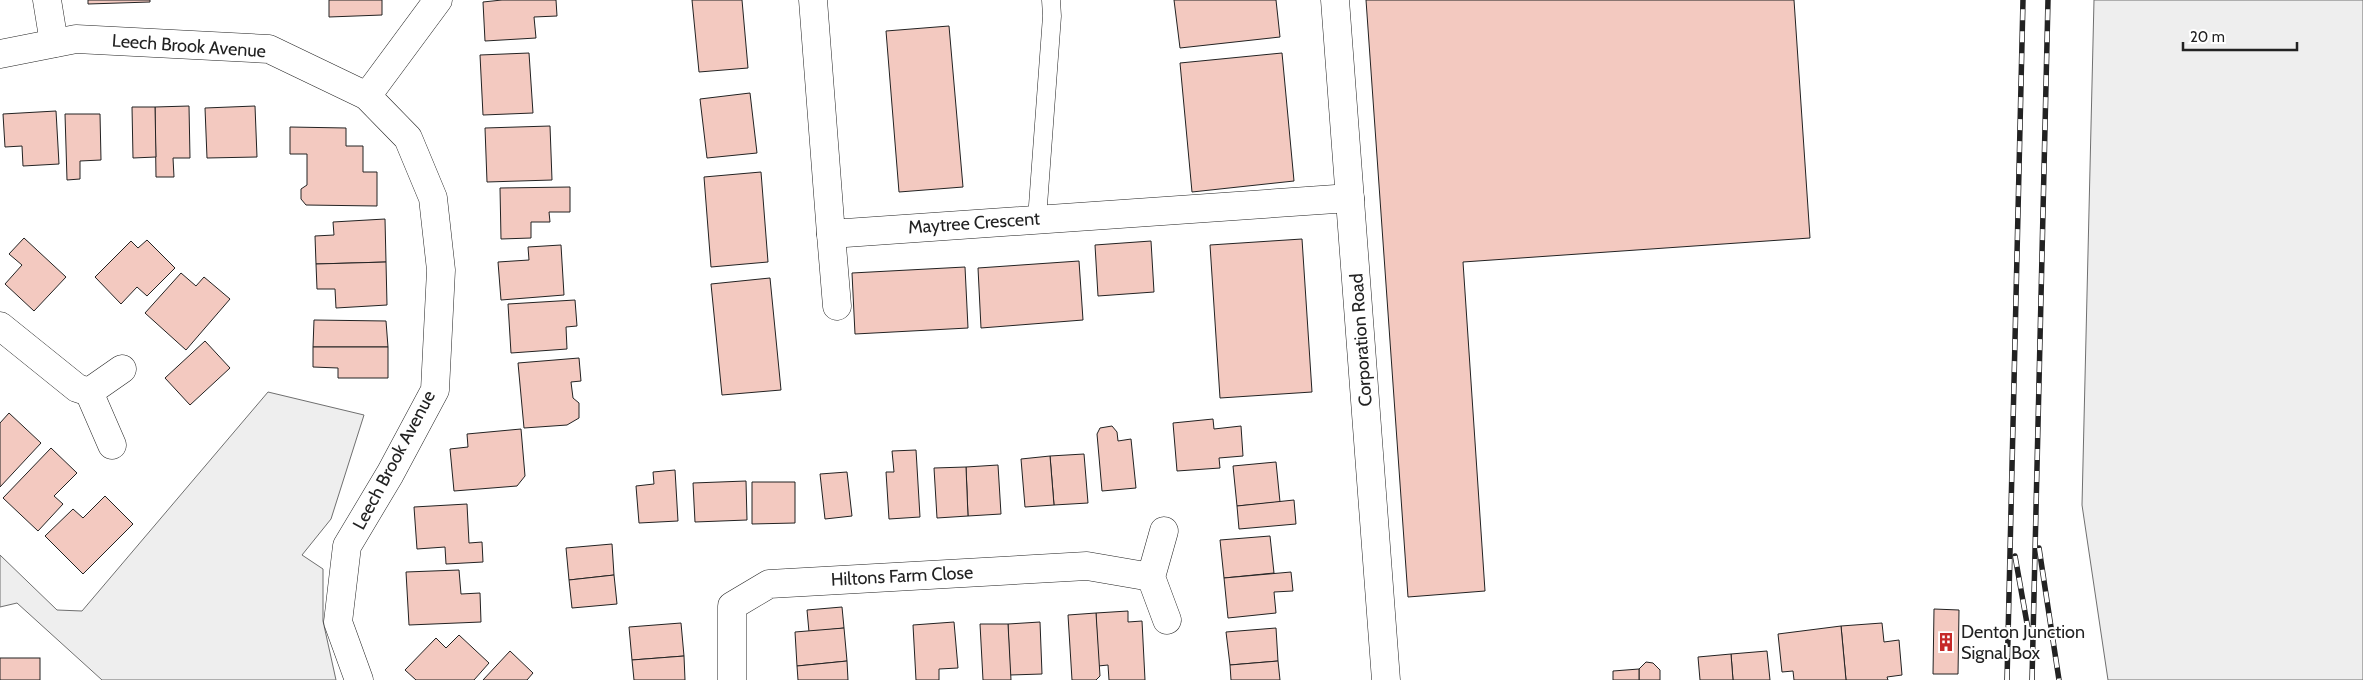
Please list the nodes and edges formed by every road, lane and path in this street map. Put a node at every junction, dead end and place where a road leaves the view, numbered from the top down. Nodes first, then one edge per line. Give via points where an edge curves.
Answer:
1 (47, 0) edge
2 (438, 0) edge
3 (813, 0) edge
4 (1051, 0) edge
5 (1335, 0) edge
6 (54, 43) junction
7 (0, 54) edge
8 (367, 96) junction
9 (1350, 198) junction
10 (1037, 219) junction
11 (831, 234) junction
12 (837, 306) dead end
13 (0, 326) edge
14 (122, 369) dead end
15 (89, 392) junction
16 (112, 445) dead end
17 (1164, 531) dead end
18 (1151, 577) junction
19 (1167, 620) dead end
20 (359, 680) edge
21 (732, 680) edge
22 (1386, 680) edge

1 - 6 street
2 - 8 street
3 - 11 street
4 - 10 lane
5 - 9 street, Corporation Road
6 - 7 street, Leech Brook Avenue
6 - 8 street, Leech Brook Avenue via 76,39 269,49
8 - 20 street, Leech Brook Avenue via 408,138 433,198 441,270 434,390 348,546 338,622
9 - 10 street, Maytree Crescent
9 - 22 street, Corporation Road
10 - 11 street, Maytree Crescent
11 - 12 street
13 - 15 street via 77,388
14 - 15 street
15 - 16 street
17 - 18 street
18 - 19 street
18 - 21 street, Hiltons Farm Close via 1087,566 769,584 732,606

